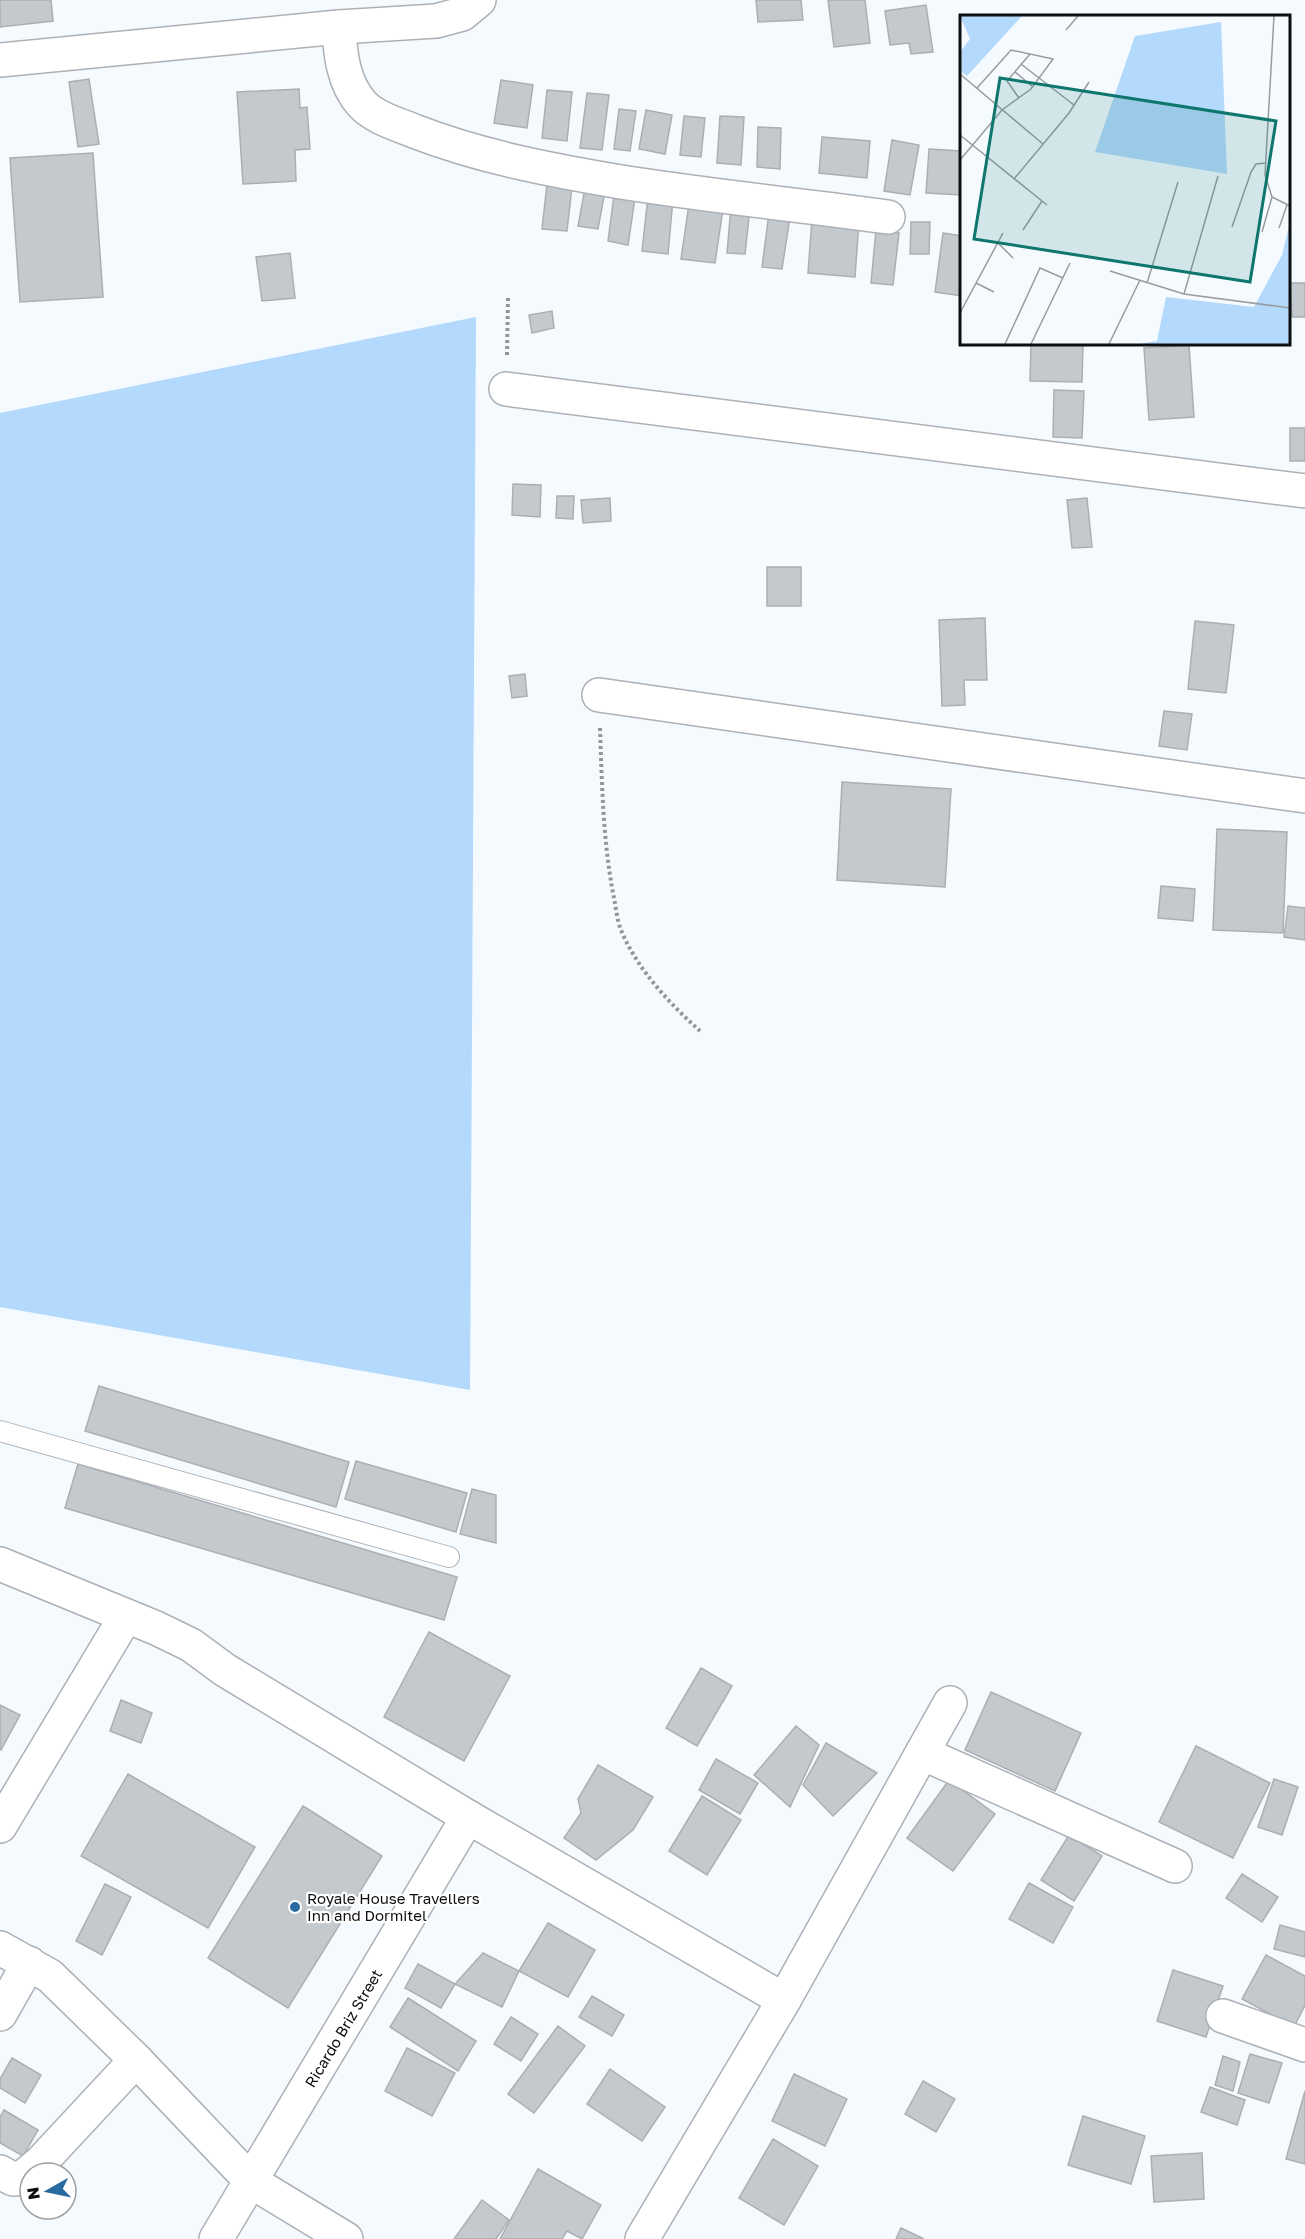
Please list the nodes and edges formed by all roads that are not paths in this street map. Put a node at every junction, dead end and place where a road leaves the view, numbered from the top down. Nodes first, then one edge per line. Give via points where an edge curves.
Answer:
1 (479, 0) edge
2 (339, 27) junction
3 (0, 60) edge
4 (888, 216) dead end
5 (506, 389) road end
6 (1305, 491) edge
7 (599, 695) road end
8 (1305, 796) edge
9 (0, 1431) edge
10 (449, 1557) dead end
11 (0, 1564) edge
12 (126, 1616) junction
13 (950, 1703) dead end
14 (922, 1753) junction
15 (468, 1817) junction
16 (0, 1826) edge
17 (1175, 1866) dead end
18 (0, 1948) edge
19 (29, 1963) junction
20 (784, 2000) junction
21 (0, 2014) edge
22 (1223, 2016) dead end
23 (1305, 2045) edge
24 (136, 2060) junction
25 (0, 2172) edge
26 (252, 2182) junction
27 (216, 2239) edge
28 (346, 2239) edge
29 (642, 2239) edge

1 - 2 street via 462,14 436,21
2 - 3 street
2 - 4 street via 346,76 361,104 377,116 429,137 492,158 552,170 667,189
5 - 6 street
7 - 8 street
9 - 10 lane
11 - 12 street
12 - 15 street via 191,1645 225,1670
12 - 16 street
13 - 14 street
14 - 17 street
14 - 20 street
15 - 20 street
15 - 26 street, Ricardo Briz Street
18 - 19 street
19 - 21 street
19 - 24 street via 50,1976
20 - 29 street
22 - 23 street
24 - 25 street via 22,2178 13,2179
24 - 26 street
26 - 27 street, Ricardo Briz Street
26 - 28 street

